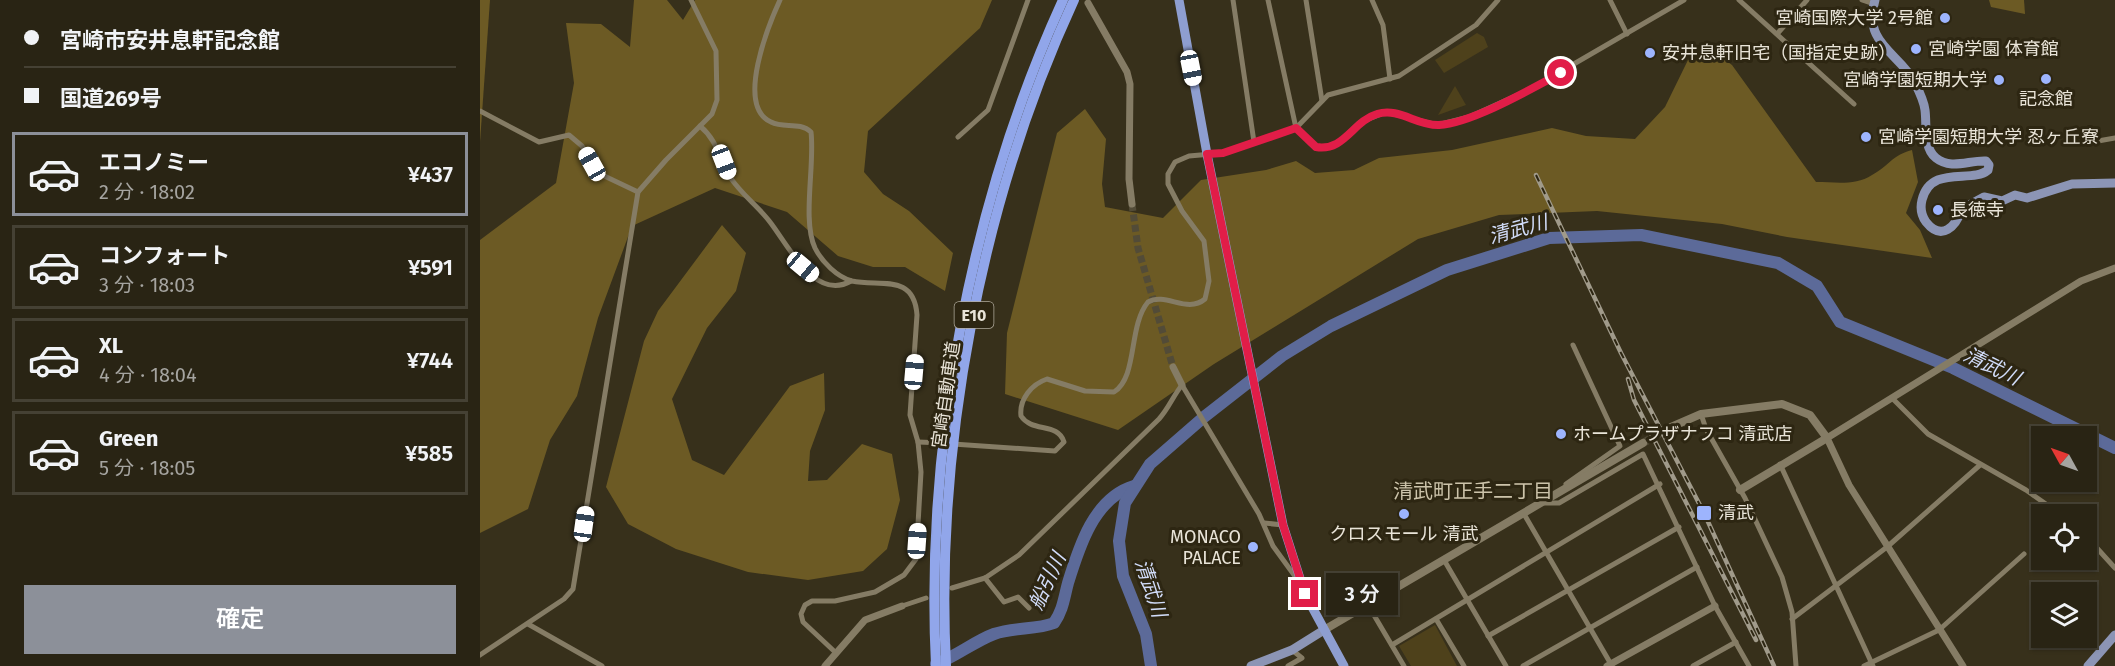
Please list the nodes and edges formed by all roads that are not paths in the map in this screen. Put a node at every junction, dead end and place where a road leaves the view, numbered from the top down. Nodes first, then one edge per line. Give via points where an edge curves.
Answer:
1 (692, 0) edge
2 (780, 0) edge
3 (1028, 0) edge
4 (1063, 0) edge
5 (1074, 0) edge
6 (1179, 0) edge
7 (1233, 0) edge
8 (1268, 0) edge
9 (1306, 0) edge
10 (1372, 0) edge
11 (1498, 0) edge
12 (1610, 0) edge
13 (1684, 0) edge
14 (1739, 0) edge
15 (1807, 0) edge
16 (1862, 0) edge
17 (1874, 2) edge
18 (1088, 3) dead end
19 (1627, 34) junction
20 (1777, 34) junction
21 (1390, 79) junction
22 (1322, 101) junction
23 (1854, 104) dead end
24 (480, 111) edge
25 (700, 126) junction
26 (1296, 128) junction
27 (958, 137) dead end
28 (2115, 138) edge
29 (2098, 141) dead end
30 (1254, 142) junction
31 (1207, 154) junction
32 (2115, 183) edge
33 (638, 192) junction
34 (1132, 204) tunnel mouth
35 (2115, 268) edge
36 (851, 280) junction
37 (1573, 345) dead end
38 (1173, 367) tunnel mouth
39 (1182, 385) junction
40 (1892, 398) junction
41 (1701, 414) junction
42 (1671, 427) tunnel mouth
43 (1827, 438) junction
44 (918, 442) junction
45 (1643, 443) tunnel mouth
46 (1780, 465) junction
47 (1980, 465) junction
48 (1659, 484) junction
49 (1740, 490) junction
50 (1545, 503) junction
51 (2046, 504) edge
52 (1524, 514) junction
53 (1264, 523) junction
54 (1283, 525) junction
55 (1679, 527) junction
56 (1887, 547) junction
57 (2097, 548) edge
58 (1546, 552) junction
59 (2024, 554) dead end
60 (1444, 560) junction
61 (1697, 567) junction
62 (2115, 568) edge
63 (985, 578) junction
64 (1835, 587) junction
65 (952, 588) dead end
66 (1568, 590) junction
67 (1305, 594) junction
68 (926, 598) dead end
69 (1467, 600) junction
70 (1368, 605) junction
71 (902, 606) joint
72 (1714, 606) junction
73 (1029, 608) dead end
74 (1436, 619) junction
75 (1792, 619) junction
76 (528, 624) junction
77 (1590, 628) junction
78 (1324, 630) junction
79 (1939, 630) junction
80 (2115, 635) edge
81 (1488, 636) junction
82 (1736, 642) junction
83 (1392, 645) junction
84 (940, 646) junction
85 (1292, 650) junction
86 (836, 652) junction
87 (480, 655) edge
88 (1872, 664) edge
89 (1610, 665) edge
90 (2089, 665) edge
91 (602, 666) edge
92 (825, 666) edge
93 (936, 666) edge
94 (946, 666) edge
95 (1251, 666) edge
96 (1288, 666) edge
97 (1344, 666) edge
98 (1404, 666) edge
99 (1464, 666) edge
100 (1506, 666) edge
101 (1523, 666) edge
102 (1694, 666) edge
103 (1749, 666) edge
104 (1797, 666) edge
105 (1864, 666) edge
106 (1963, 666) edge

1 - 25 street via 716,51 717,100 712,114
2 - 36 street via 759,50 758,107 770,122 802,126 811,132 812,238 827,265
3 - 27 street via 988,110
4 - 84 highway, 宮崎自動車道 / E10 via 1001,166 968,295 943,454 938,521
5 - 84 highway, 宮崎自動車道 / E10 via 1025,125 978,297 953,455
6 - 31 highway
7 - 30 street
8 - 26 street
9 - 22 street
10 - 21 street via 1383,26
11 - 21 street via 1476,25
12 - 19 street
13 - 19 street
14 - 20 street
15 - 20 street
16 - 17 street
17 - 32 main road via 1875,32 1882,46 1914,81 1925,107 1928,145 1933,156 1952,164 1977,160 1989,165 1979,175 1961,174 1934,182 1923,194 1920,206 1930,226 1948,230 1956,224 1962,209 1984,197 2002,201 2072,184
18 - 34 street via 1130,84
19 - 26 street via 1529,90 1445,124 1424,123 1386,112 1359,123 1338,144 1321,148 1311,144
20 - 23 street
21 - 22 street via 1346,89
22 - 26 street
24 - 33 street via 539,142 569,135 582,146 598,173
25 - 33 street
25 - 36 street via 715,142 729,176 803,267 824,283 836,286
26 - 30 street
28 - 29 street
30 - 31 street
31 - 44 street via 1182,157 1175,162 1168,180 1178,205 1203,241 1209,281 1204,298 1192,305 1160,299 1148,302 1137,321 1125,380 1114,392 1085,391 1047,379 1034,386 1021,405 1022,416 1032,426 1059,432 1064,442 1055,451
31 - 54 highway
33 - 76 street via 573,589
35 - 40 street via 2082,281
36 - 44 street via 896,284 915,301 917,342 910,415
37 - 50 street via 1620,446
38 - 39 street
39 - 53 street
39 - 63 street via 1171,405 1129,449 1026,548
40 - 43 street
40 - 47 street via 1928,434
41 - 42 main road
41 - 43 main road via 1782,404 1810,415
41 - 49 street
43 - 46 main road
43 - 56 street via 1849,485
44 - 86 street via 921,472 913,565 896,581 875,591 835,601 812,601 803,608 801,620 806,627
45 - 50 main road
46 - 49 main road
46 - 64 street
47 - 51 street
47 - 56 street
48 - 50 street via 1643,454 1559,503
48 - 55 street
48 - 58 street
49 - 75 street via 1782,577
50 - 52 main road
52 - 58 street
52 - 60 main road
53 - 54 street
53 - 67 street via 1273,546
54 - 67 highway
55 - 61 street
55 - 66 street
56 - 64 street
56 - 79 street
57 - 62 street
58 - 66 street
58 - 69 street
59 - 79 street
60 - 69 street
60 - 70 main road
61 - 72 street
61 - 77 street
63 - 65 street
63 - 73 street via 1004,602 1018,597
64 - 75 street
64 - 88 street
66 - 77 street
66 - 81 street
67 - 78 highway
68 - 71 street
69 - 74 street
69 - 81 street
70 - 78 main road
70 - 83 street
71 - 86 street via 865,620
72 - 82 street
72 - 89 street
74 - 83 street
74 - 99 street
75 - 104 street
76 - 87 street
76 - 91 street
77 - 89 street
77 - 101 street
78 - 85 main road
78 - 97 highway
79 - 88 street
79 - 106 street
80 - 90 main road
81 - 100 street
82 - 102 street
82 - 103 street
83 - 98 street
84 - 93 highway, 宮崎自動車道 / E10
84 - 94 highway, 宮崎自動車道 / E10
85 - 95 main road
85 - 96 street via 1302,658
86 - 92 street
88 - 105 street

